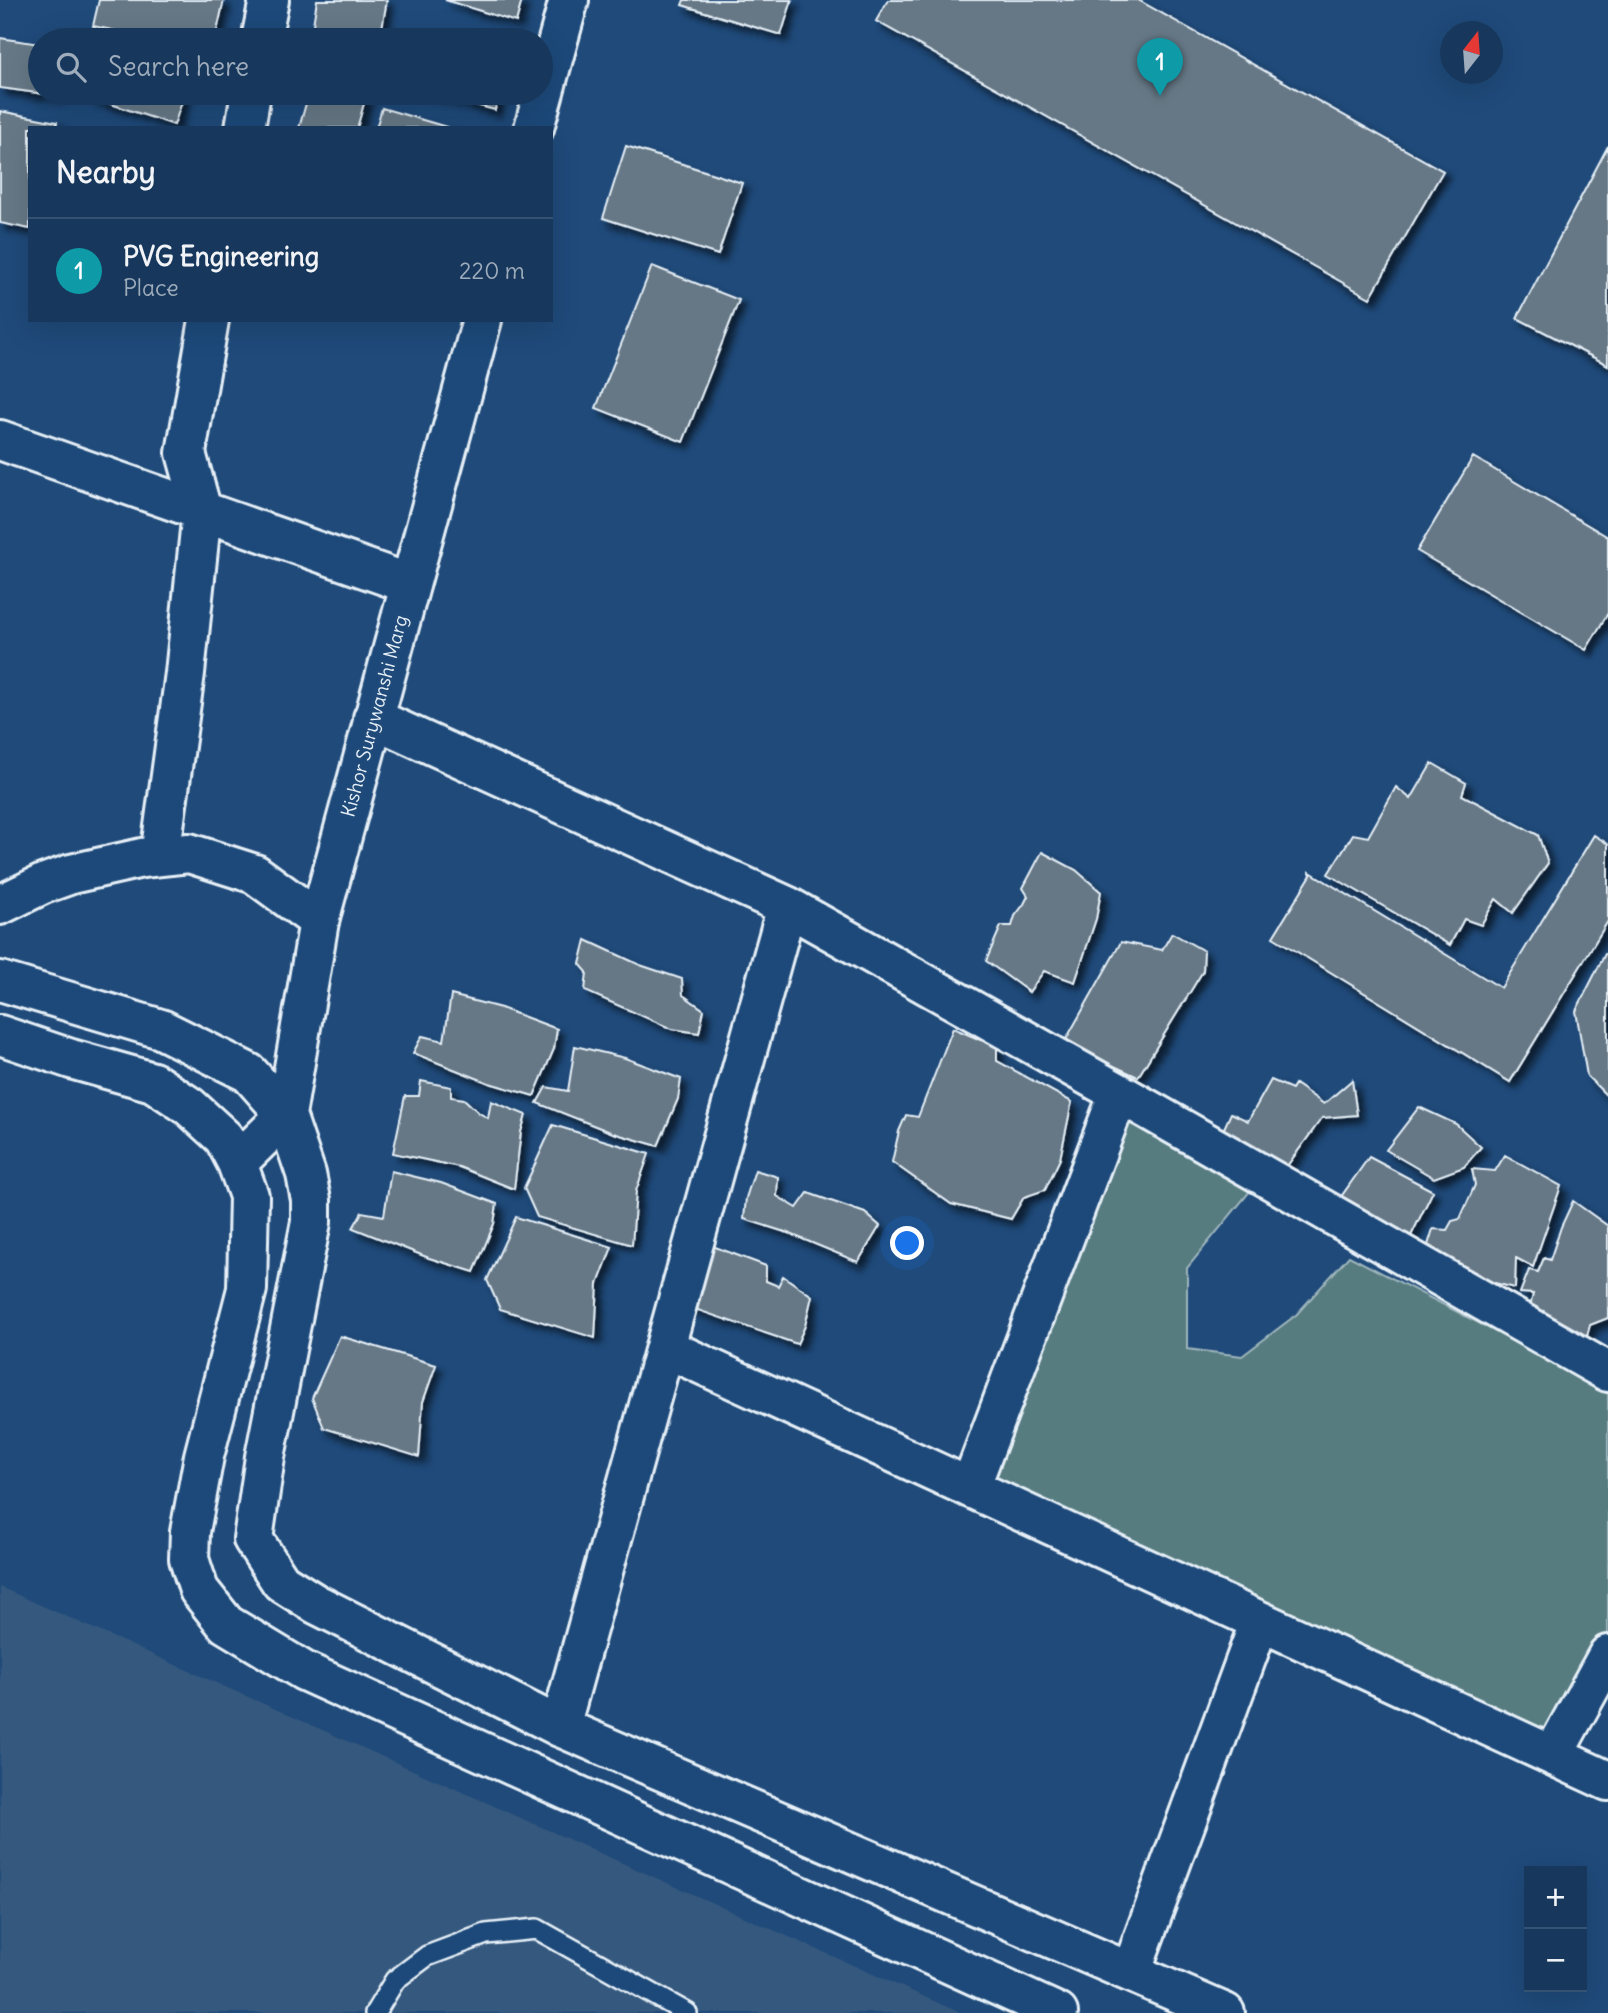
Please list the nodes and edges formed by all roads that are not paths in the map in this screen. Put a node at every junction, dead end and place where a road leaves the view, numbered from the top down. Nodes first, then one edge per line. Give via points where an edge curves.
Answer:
1 (268, 0) edge
2 (569, 0) edge
3 (263, 28) edge
4 (553, 59) edge
5 (249, 105) edge
6 (540, 105) edge
7 (245, 126) edge
8 (535, 126) edge
9 (209, 322) edge
10 (481, 322) edge
11 (0, 440) edge
12 (202, 511) junction
13 (410, 584) junction
14 (373, 718) junction
15 (160, 856) junction
16 (0, 905) edge
17 (787, 906) junction
18 (319, 921) junction
19 (0, 981) edge
20 (0, 1035) edge
21 (1119, 1093) junction
22 (286, 1115) junction
23 (237, 1163) junction
24 (666, 1348) junction
25 (1608, 1371) edge
26 (970, 1488) junction
27 (1260, 1621) junction
28 (1608, 1655) edge
29 (560, 1727) junction
30 (1553, 1755) junction
31 (1608, 1781) edge
32 (1132, 1972) junction
33 (375, 2013) edge
34 (687, 2013) edge
35 (1058, 2013) edge
36 (1225, 2013) edge

1 - 3 street
2 - 4 street
5 - 7 street
6 - 8 street
9 - 12 street via 186,453
10 - 13 street, Kishor Surywanshi Marg
11 - 12 street
12 - 13 street
12 - 15 street
13 - 14 street, Kishor Surywanshi Marg
14 - 17 street
14 - 18 street, Kishor Surywanshi Marg
15 - 16 street via 71,874
15 - 18 street via 189,853 255,874
17 - 21 street
17 - 24 street
18 - 22 street, Kishor Surywanshi Marg
19 - 22 street via 161,1029 249,1073
20 - 23 street via 153,1082 224,1138
21 - 25 street
21 - 26 street
22 - 23 street
22 - 29 street via 306,1174 311,1222 253,1539 281,1582 316,1604
23 - 35 street via 249,1196 247,1289 204,1455 189,1559 200,1590 226,1624 304,1671
24 - 26 street
24 - 29 street
26 - 27 street
27 - 30 street
27 - 32 street
28 - 30 street
29 - 32 street
30 - 31 street
32 - 36 street
33 - 34 lane via 395,1980 427,1956 486,1934 537,1929

